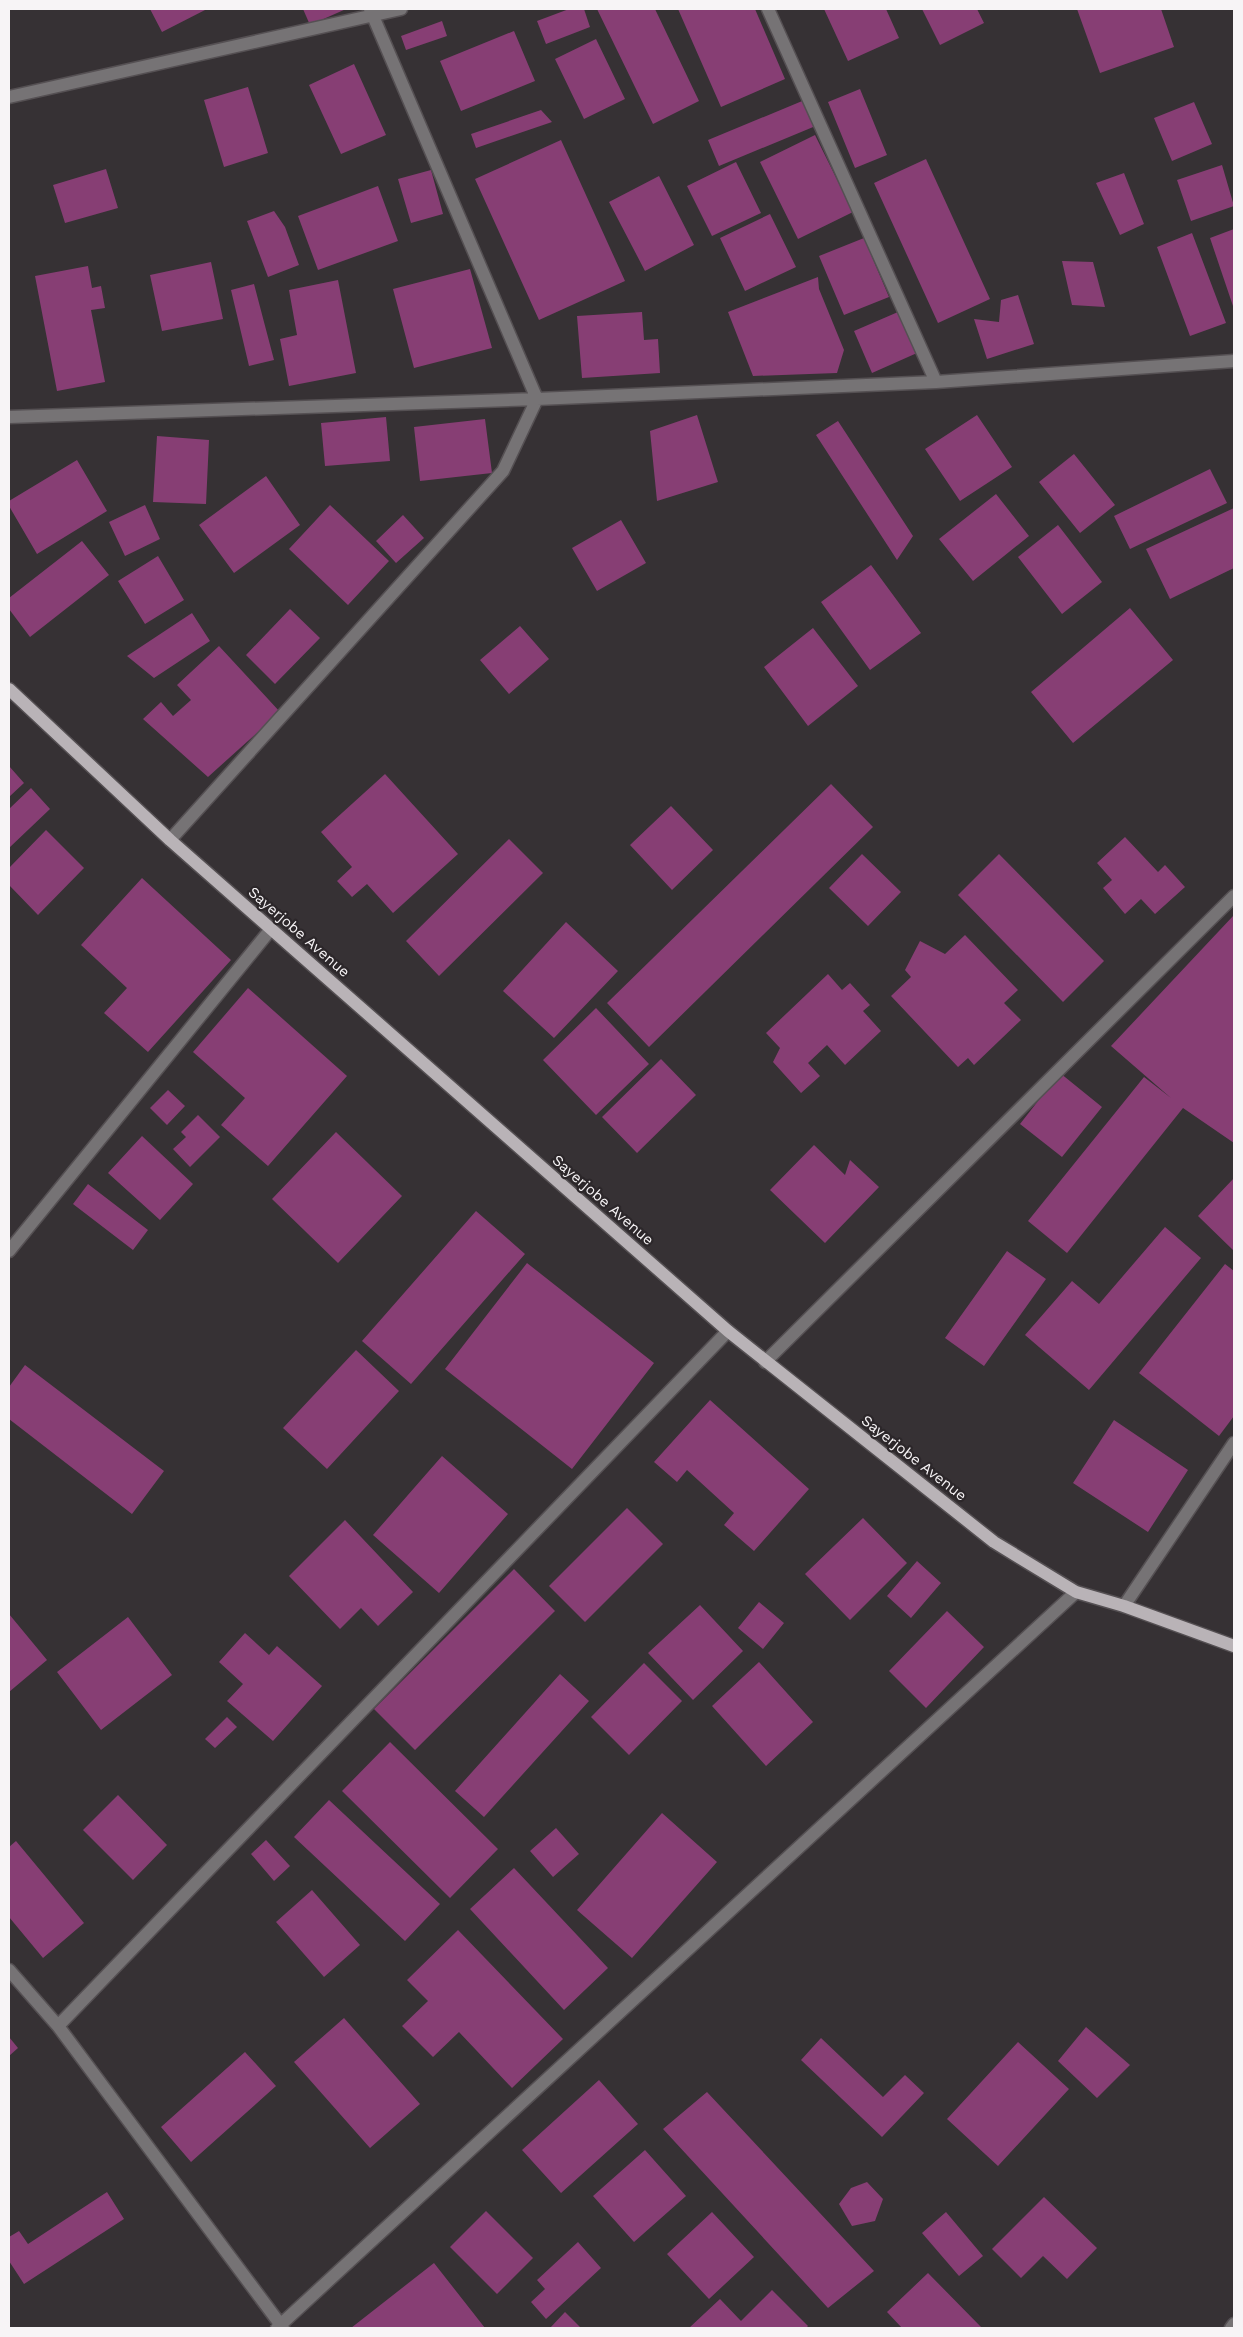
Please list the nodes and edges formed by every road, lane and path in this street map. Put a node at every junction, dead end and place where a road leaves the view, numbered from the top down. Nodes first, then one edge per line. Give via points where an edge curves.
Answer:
1 (401, 9) edge
2 (768, 9) edge
3 (372, 13) edge
4 (9, 98) edge
5 (1234, 361) edge
6 (936, 382) junction
7 (538, 399) junction
8 (9, 417) edge
9 (9, 689) edge
10 (170, 840) junction
11 (1234, 896) edge
12 (271, 929) junction
13 (9, 1251) edge
14 (728, 1331) junction
15 (765, 1362) junction
16 (1234, 1443) edge
17 (1076, 1592) junction
18 (1124, 1606) junction
19 (1234, 1646) edge
20 (9, 1970) edge
21 (58, 2026) junction
22 (1234, 2324) edge
23 (280, 2327) edge
24 (1231, 2328) edge

1 - 3 street
2 - 6 street
3 - 4 street
3 - 7 street
5 - 6 street
6 - 7 street
7 - 8 street
7 - 10 street via 503,471
9 - 10 main road, Sayerjobe Avenue
10 - 12 main road, Sayerjobe Avenue
11 - 15 street
12 - 13 street
12 - 14 main road, Sayerjobe Avenue
14 - 15 main road, Sayerjobe Avenue
14 - 21 street
15 - 17 main road, Sayerjobe Avenue via 994,1542
16 - 18 street
17 - 18 main road, Sayerjobe Avenue
17 - 23 street
18 - 19 main road, Sayerjobe Avenue
20 - 21 street
21 - 23 street
22 - 24 street

